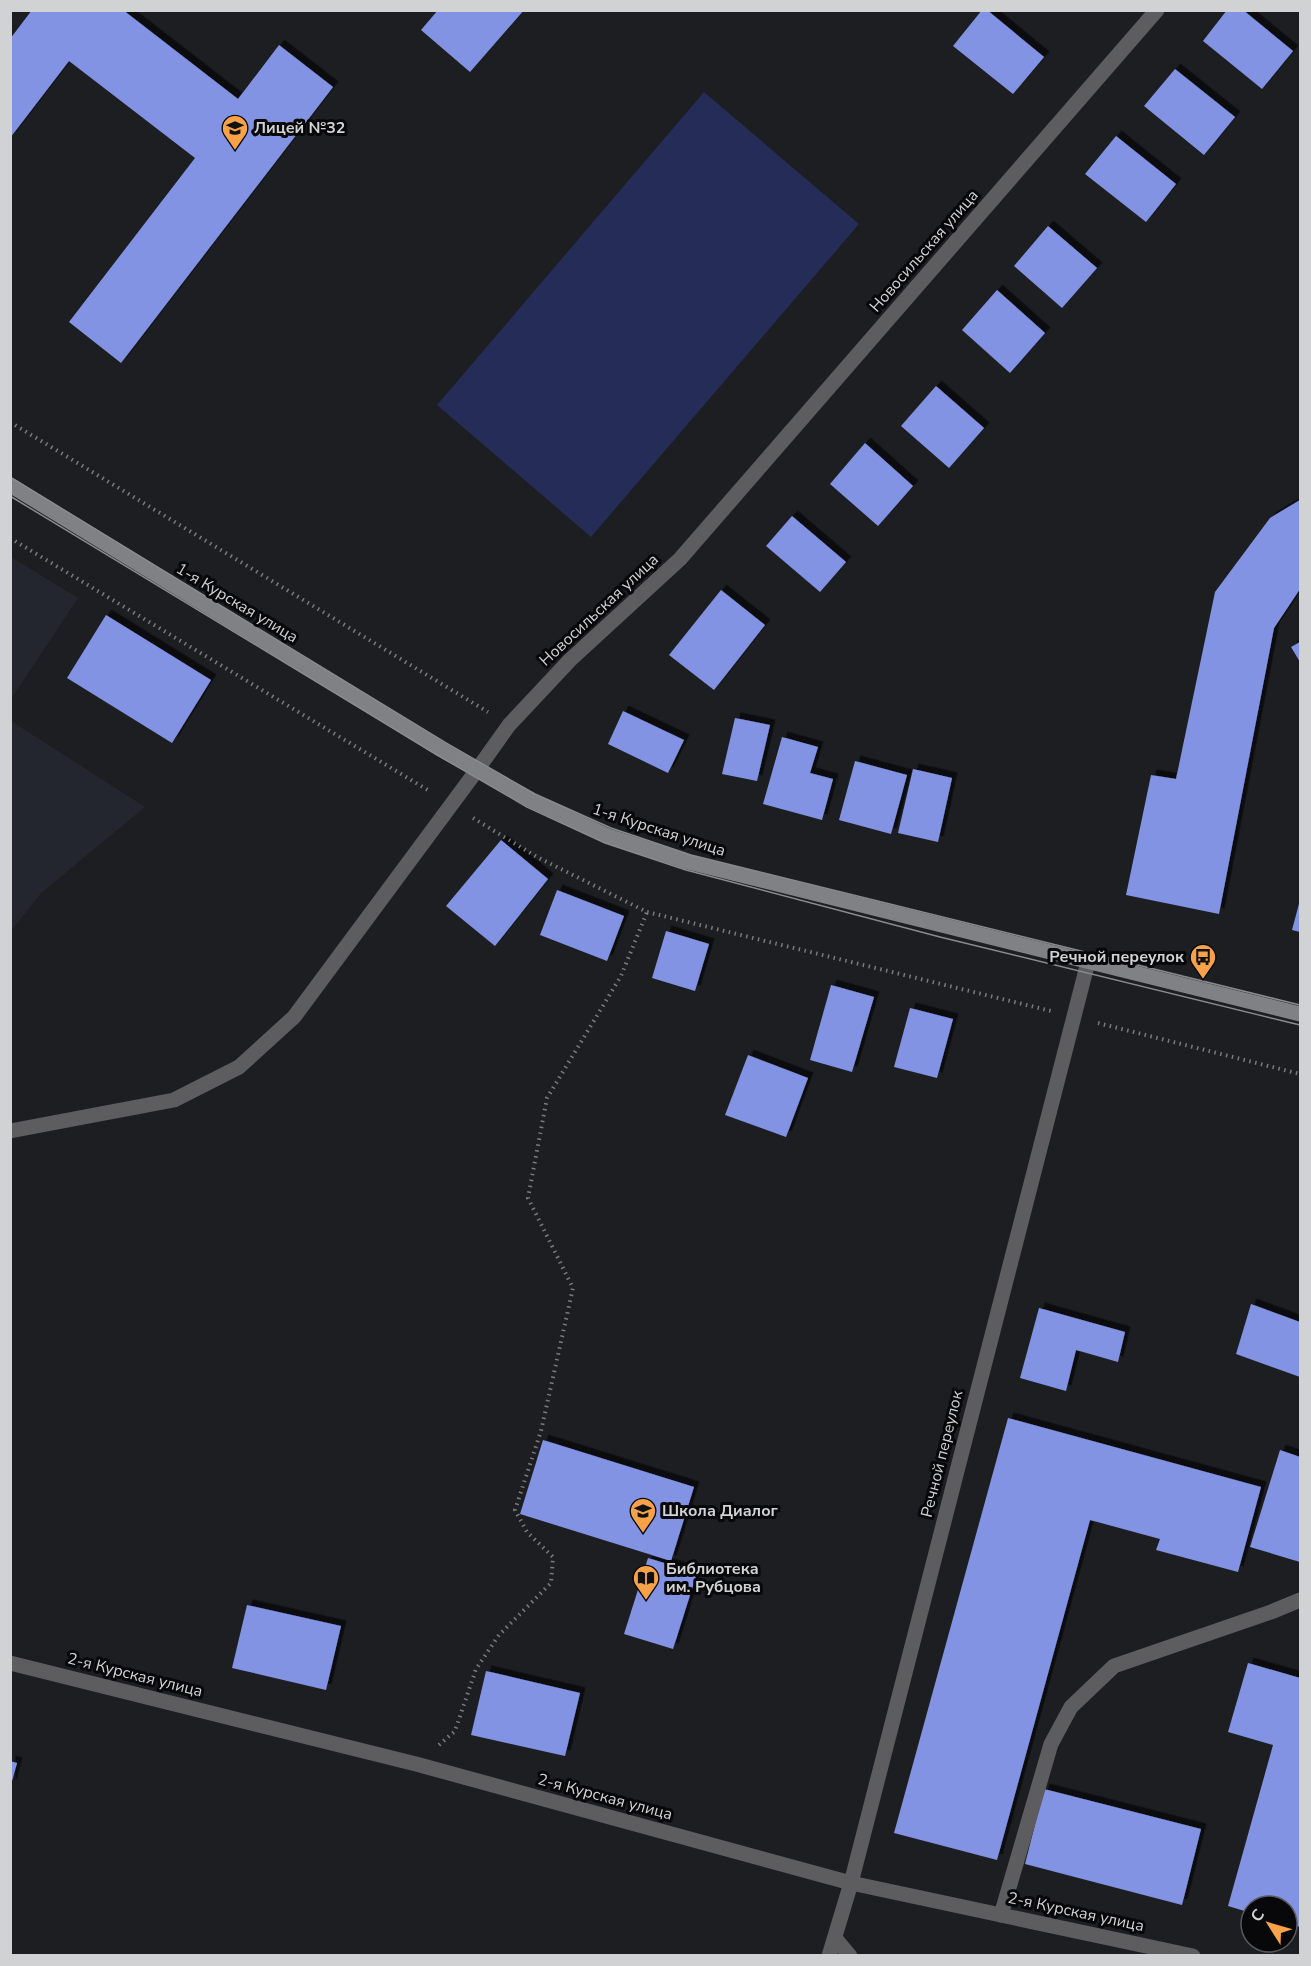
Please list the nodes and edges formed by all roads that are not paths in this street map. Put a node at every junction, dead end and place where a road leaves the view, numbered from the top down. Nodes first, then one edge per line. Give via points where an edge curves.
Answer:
1 (1157, 10) edge
2 (10, 485) edge
3 (477, 770) junction
4 (1088, 962) junction
5 (1300, 1014) edge
6 (10, 1131) edge
7 (1300, 1600) edge
8 (10, 1663) edge
9 (851, 1883) junction
10 (1001, 1915) junction
11 (835, 1938) junction
12 (829, 1956) edge
13 (850, 1956) edge
14 (1193, 1956) edge

1 - 3 street, Новосильская улица via 680,560 570,660 509,725
2 - 3 main road, 1-я Курская улица
3 - 4 main road, 1-я Курская улица via 608,836 688,862
3 - 6 street, Новосильская улица via 294,1017 239,1067 174,1100
4 - 5 main road, 1-я Курская улица
4 - 9 street, Речной переулок
7 - 10 street via 1114,1666 1071,1707 1051,1744
8 - 9 street, 2-я Курская улица via 416,1764
9 - 10 street, 2-я Курская улица
9 - 11 street, Речной переулок
10 - 14 street, 2-я Курская улица
11 - 12 street, Речной переулок
11 - 13 street

